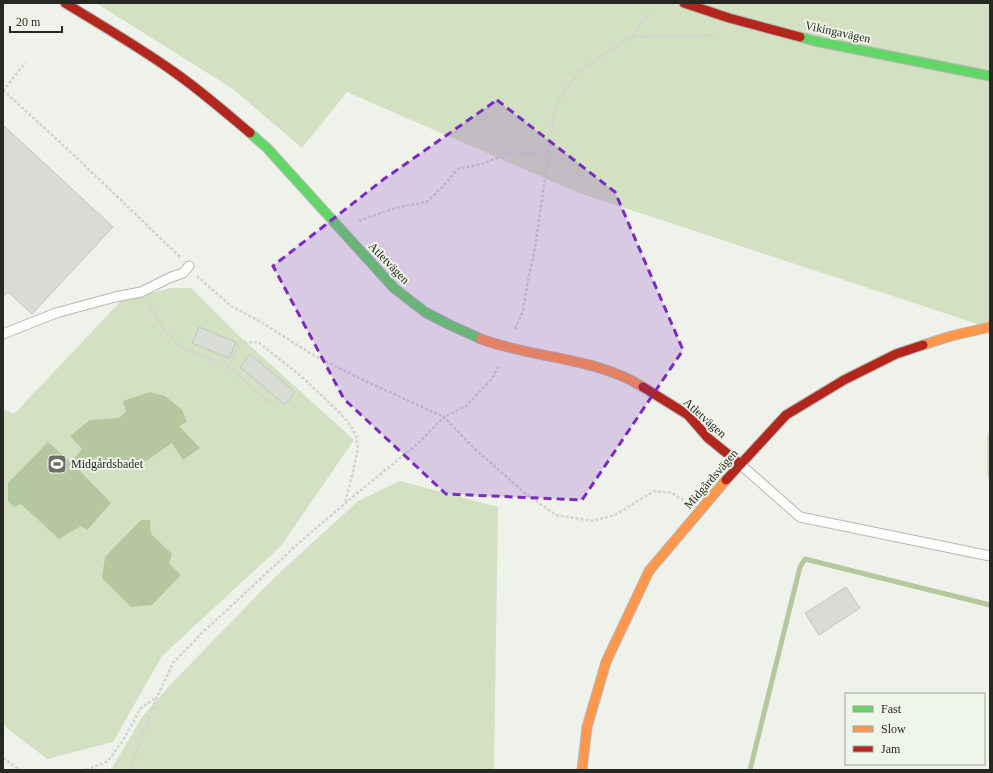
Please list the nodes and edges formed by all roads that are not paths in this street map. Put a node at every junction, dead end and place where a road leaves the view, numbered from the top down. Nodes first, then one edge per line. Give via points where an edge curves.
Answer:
1 (65, 3) edge
2 (684, 3) edge
3 (990, 76) edge
4 (189, 266) road end
5 (990, 327) edge
6 (3, 334) edge
7 (740, 464) junction
8 (990, 556) edge
9 (582, 770) edge

1 - 7 street, Atletvägen via 174,72 267,148 394,288 425,312 489,342 597,367 620,375 688,415 708,438
2 - 3 street, Vikingavägen via 815,41
4 - 6 lane via 183,273 141,292 56,313
5 - 7 street, Midgårdsvägen via 951,336 896,354 844,380 786,414
7 - 8 lane via 800,517
7 - 9 street, Midgårdsvägen via 649,571 606,662 587,728

